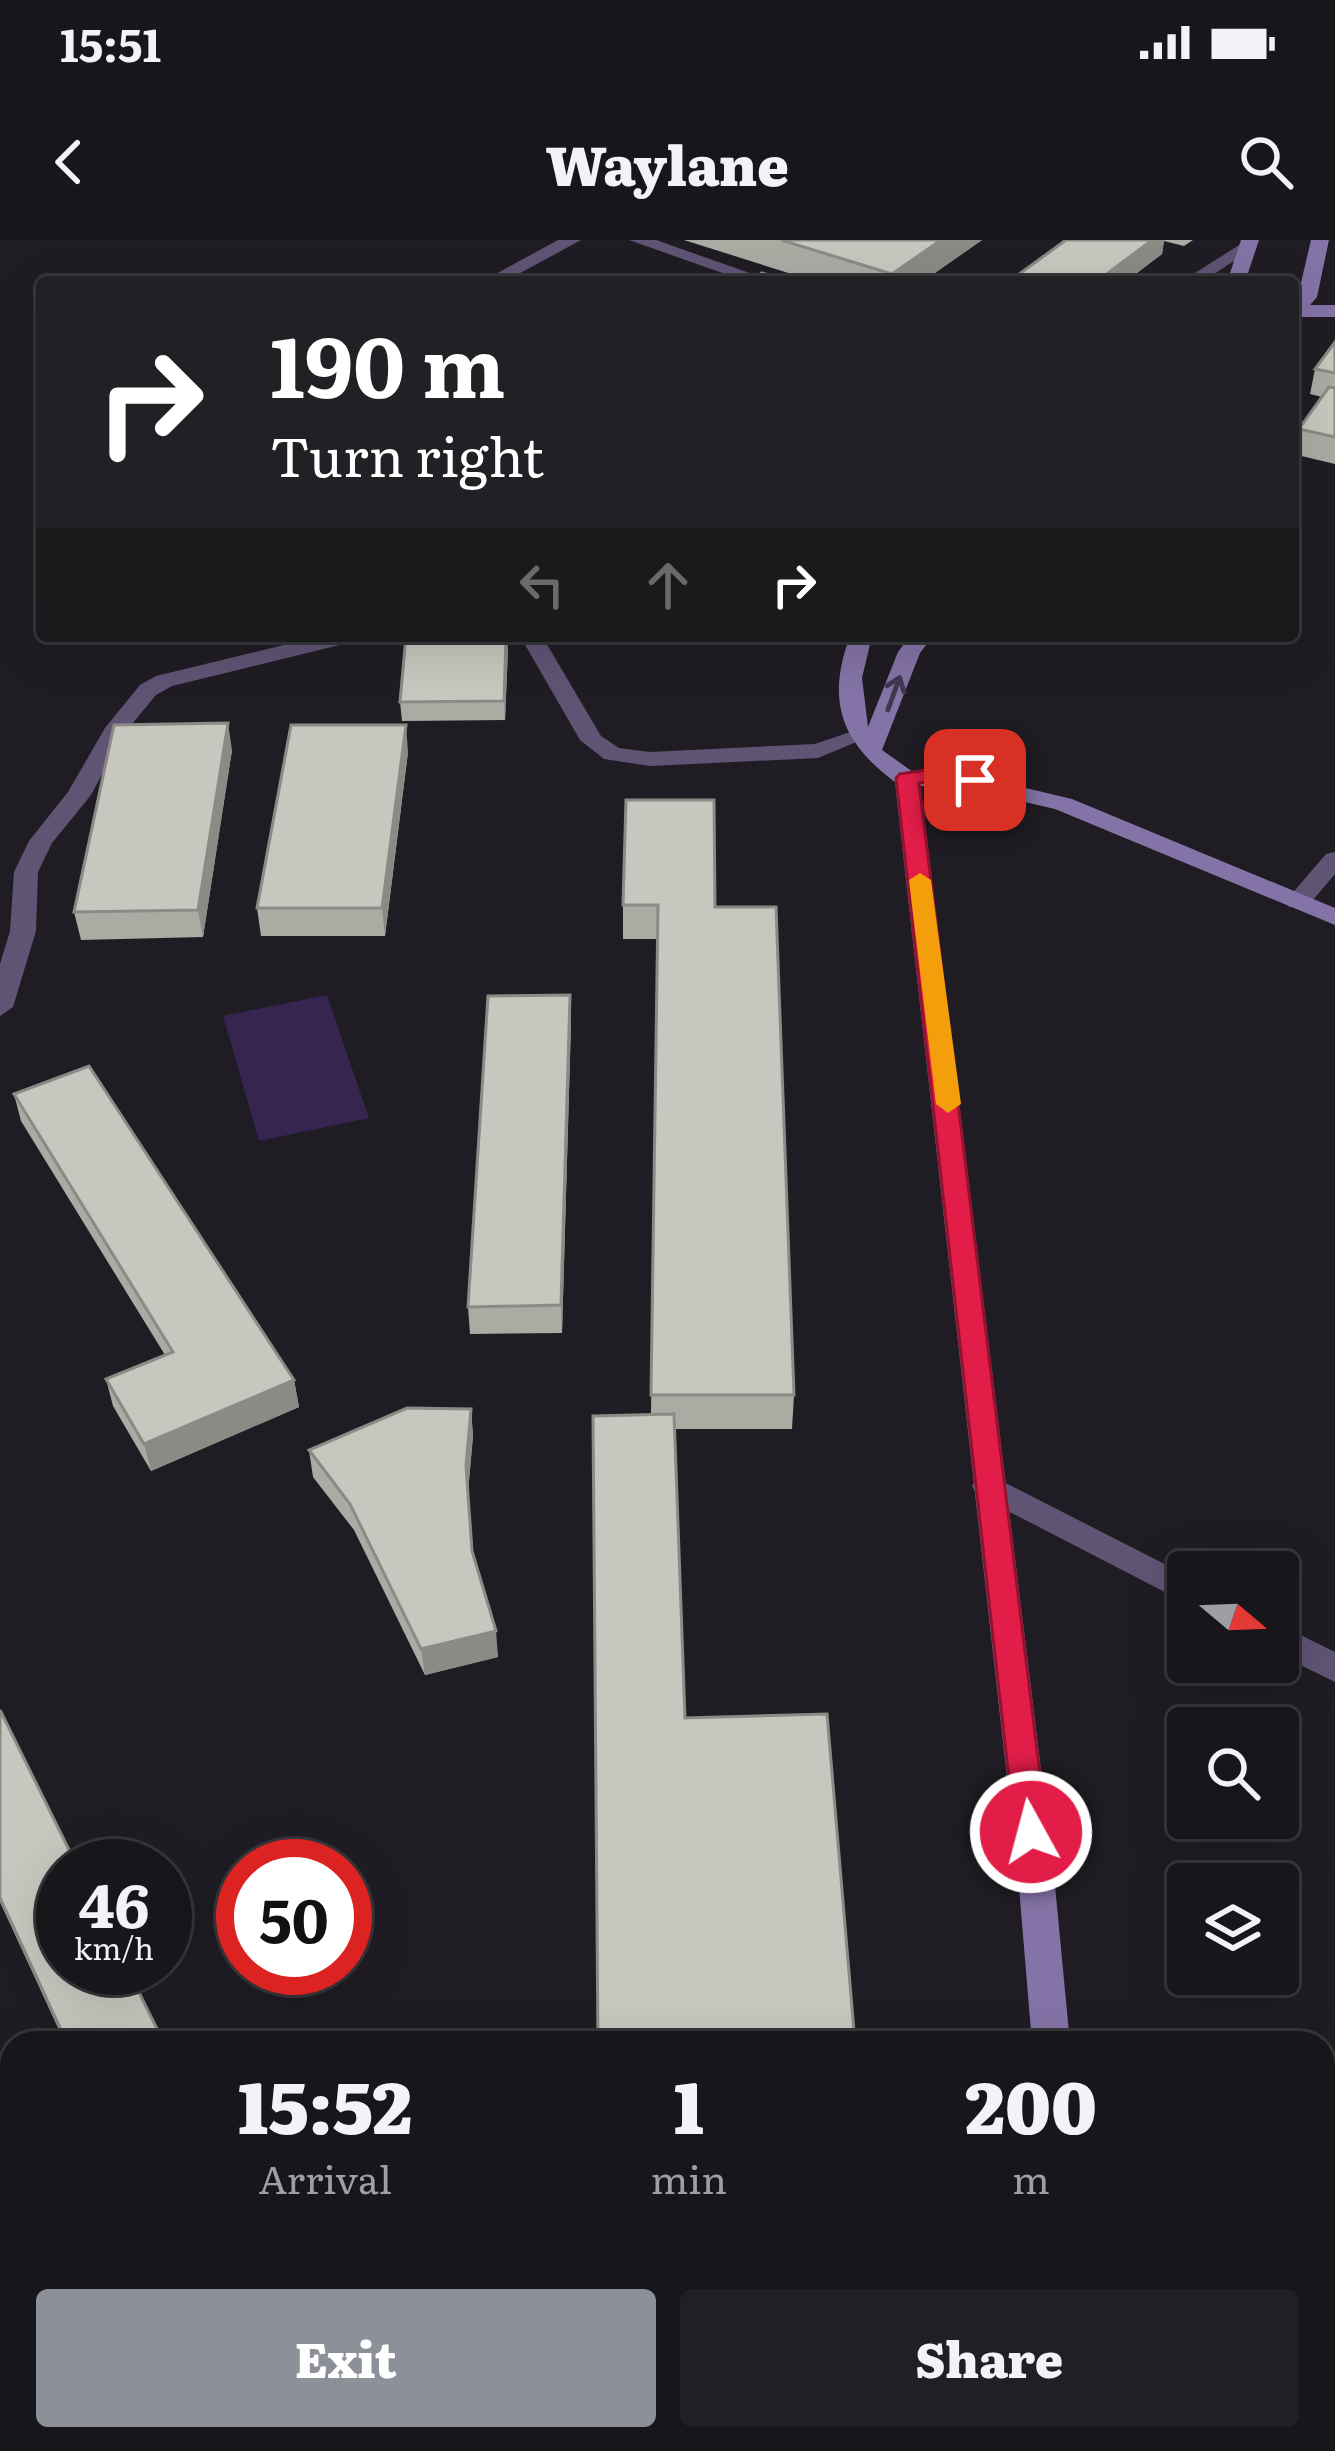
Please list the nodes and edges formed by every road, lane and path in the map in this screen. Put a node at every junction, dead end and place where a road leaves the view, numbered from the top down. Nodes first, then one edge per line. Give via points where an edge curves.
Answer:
1 (572, 240) edge
2 (638, 240) edge
3 (1320, 240) edge
4 (1248, 242) edge
5 (502, 276) edge
6 (747, 276) edge
7 (1199, 276) edge
8 (1238, 276) edge
9 (1299, 305) edge
10 (1299, 310) edge
11 (1335, 311) edge
12 (323, 642) edge
13 (535, 642) edge
14 (852, 642) edge
15 (917, 642) edge
16 (864, 744) junction
17 (907, 778) junction
18 (1335, 859) edge
19 (1298, 902) junction
20 (1335, 917) edge
21 (0, 1006) edge
22 (988, 1486) junction
23 (1167, 1580) edge
24 (1299, 1649) edge
25 (1335, 1668) edge
26 (1050, 2031) edge

1 - 5 street
2 - 6 street
3 - 9 main road via 1308,297
4 - 7 street
4 - 8 main road
10 - 11 main road
12 - 21 street via 148,690 26,872 22,931
13 - 16 street via 592,740 612,754 650,759
14 - 16 main road via 852,715
16 -> 15 main road
16 - 17 main road
17 - 19 main road via 939,774 1042,799
17 - 22 main road
18 - 19 street
19 - 20 main road
22 - 23 street
22 - 26 main road
24 - 25 street

